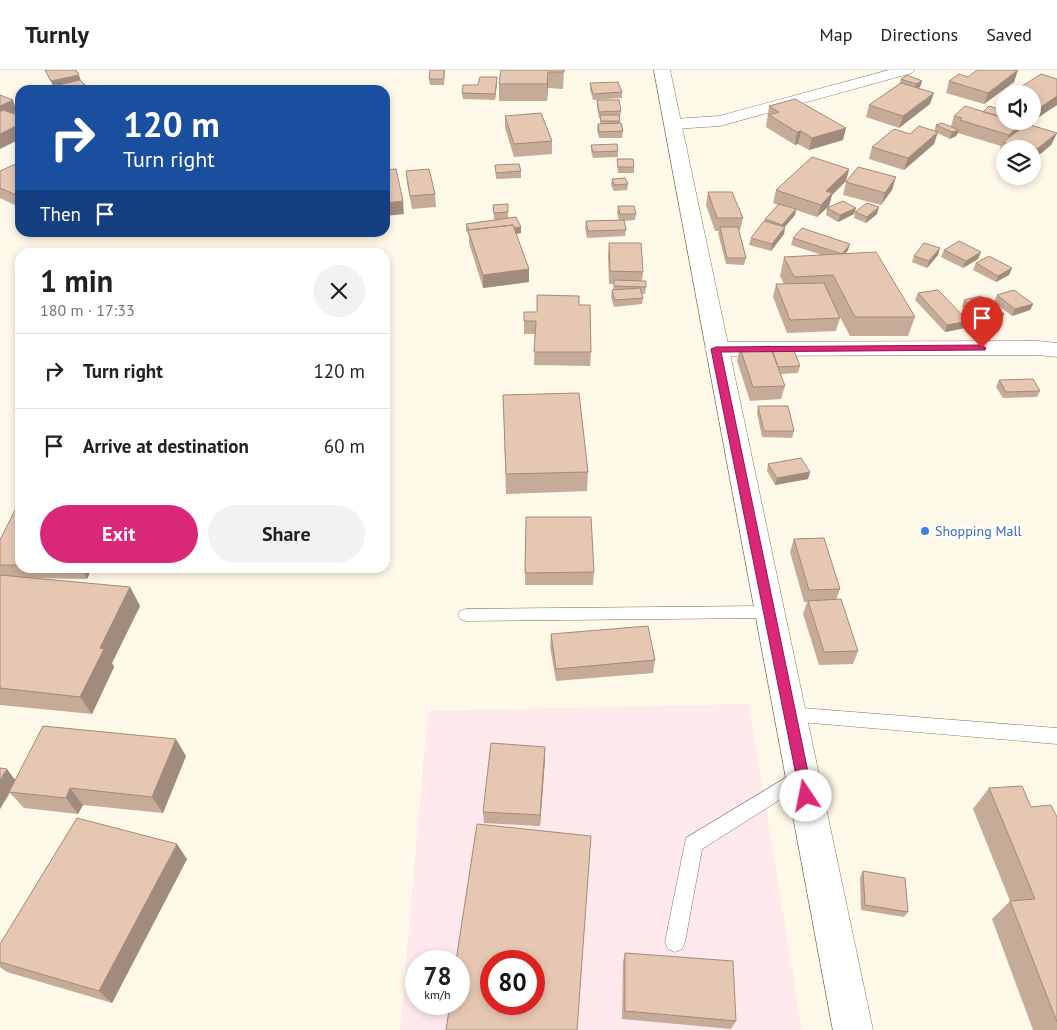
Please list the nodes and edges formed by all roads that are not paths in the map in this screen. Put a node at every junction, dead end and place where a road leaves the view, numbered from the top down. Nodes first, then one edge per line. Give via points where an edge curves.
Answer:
1 (662, 70) edge
2 (907, 70) edge
3 (674, 124) junction
4 (716, 349) junction
5 (1057, 350) edge
6 (769, 612) junction
7 (466, 615) dead end
8 (789, 714) junction
9 (1057, 736) edge
10 (802, 776) junction
11 (676, 942) dead end
12 (853, 1030) edge

1 - 3 main road
2 - 3 main road via 720,121
3 - 4 main road
4 - 5 main road
4 - 6 main road
6 - 7 lane
6 - 8 main road
8 - 9 lane
8 - 10 main road
10 - 11 lane via 692,844
10 - 12 main road

